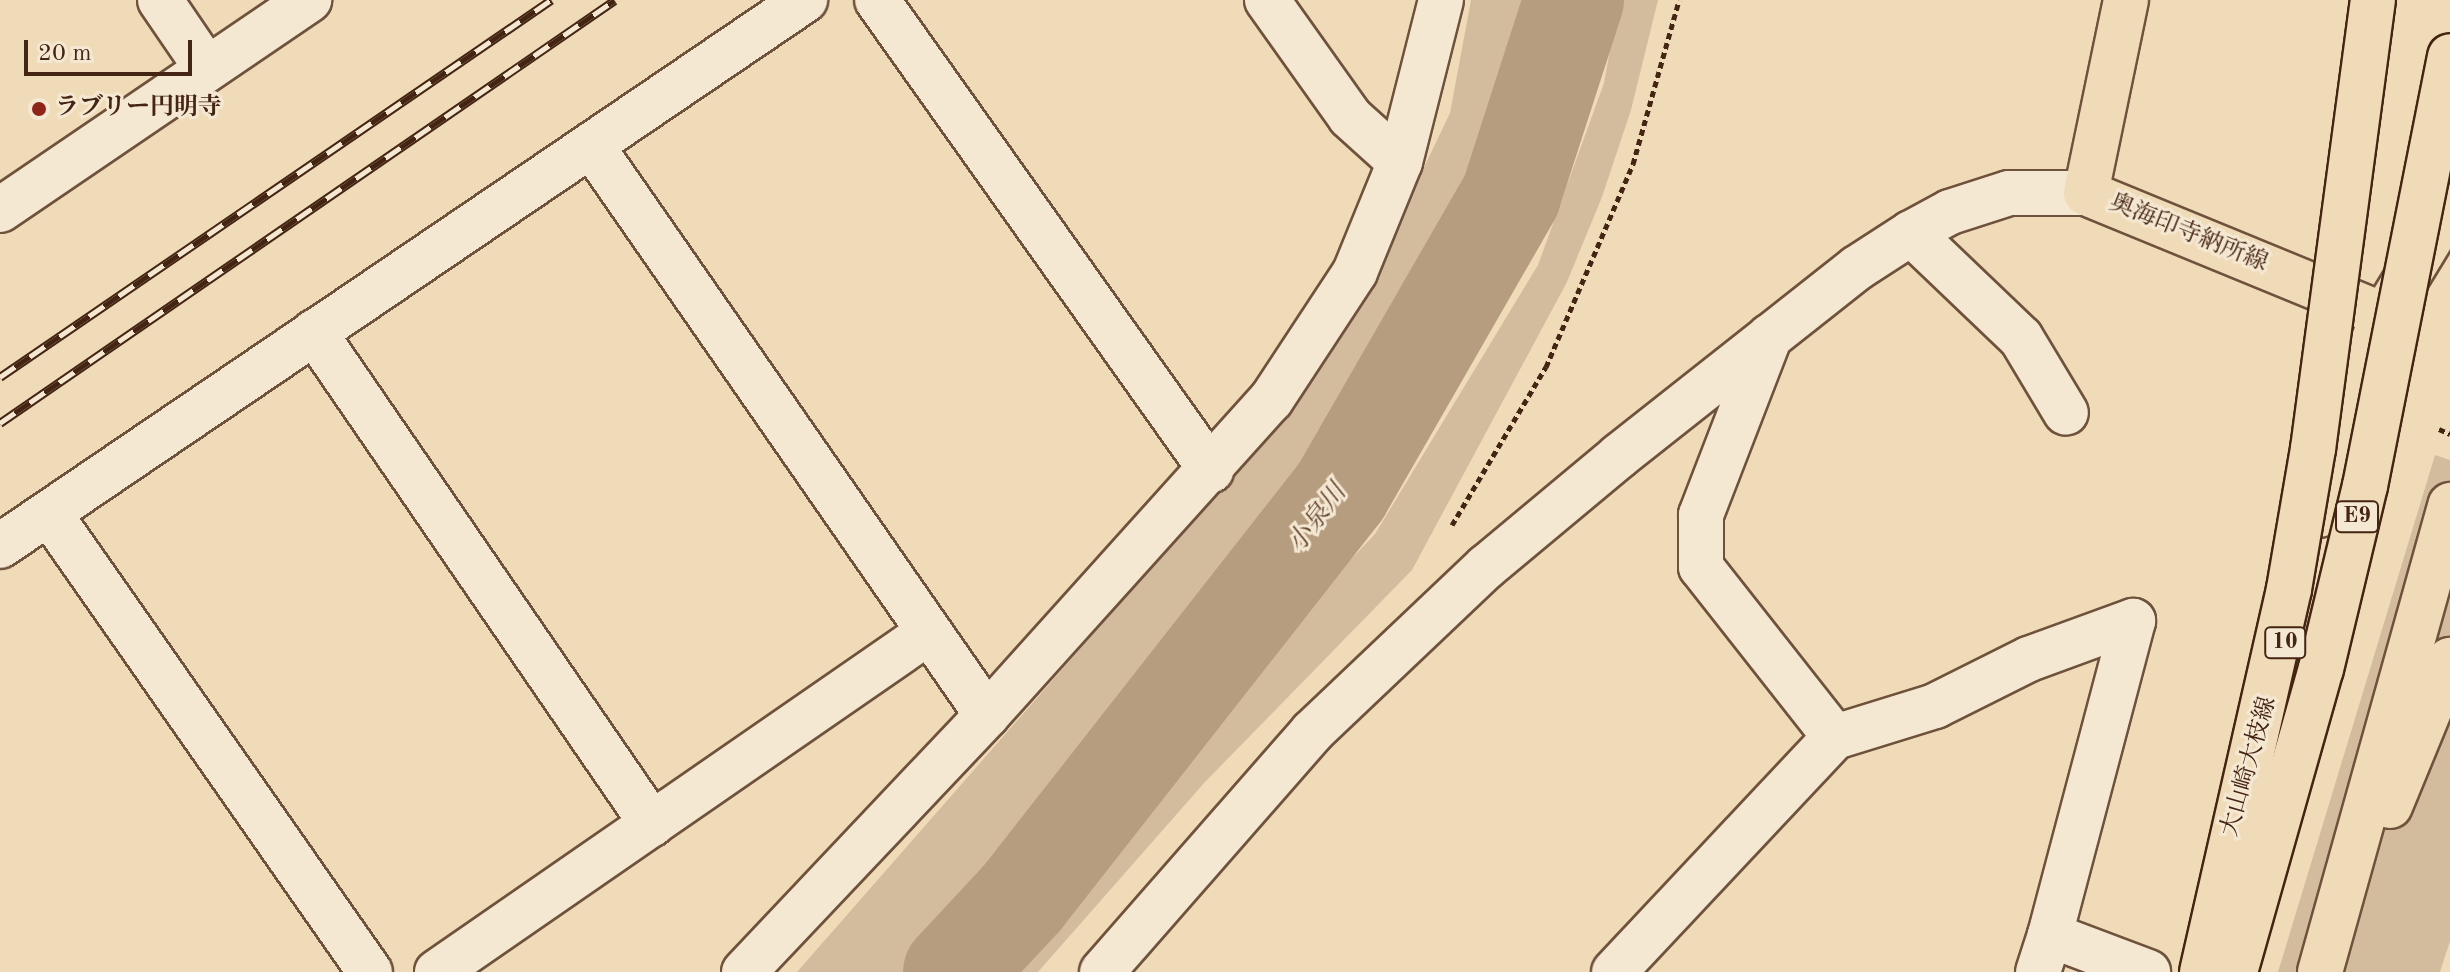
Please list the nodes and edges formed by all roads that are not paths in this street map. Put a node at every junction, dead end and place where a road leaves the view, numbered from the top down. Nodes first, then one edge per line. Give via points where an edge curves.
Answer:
1 (160, 0) edge
2 (309, 0) edge
3 (805, 0) edge
4 (877, 0) edge
5 (1267, 0) edge
6 (1441, 0) edge
7 (2126, 0) edge
8 (2373, 0) edge
9 (2450, 56) edge
10 (207, 69) junction
11 (591, 145) junction
12 (1400, 162) junction
13 (2086, 193) junction
14 (2450, 207) edge
15 (0, 210) edge
16 (1911, 233) junction
17 (2384, 315) junction
18 (314, 332) junction
19 (1770, 336) junction
20 (2066, 413) dead end
21 (1211, 470) junction
22 (2450, 505) edge
23 (49, 513) junction
24 (0, 546) edge
25 (929, 632) junction
26 (2450, 660) edge
27 (987, 715) junction
28 (1835, 737) junction
29 (652, 824) junction
30 (2044, 953) edge
31 (2320, 971) edge
32 (370, 972) edge
33 (437, 972) edge
34 (744, 972) edge
35 (1102, 972) edge
36 (1614, 972) edge
37 (2148, 972) edge
38 (2187, 972) edge
39 (2202, 972) edge
40 (2235, 972) edge

1 - 10 street
2 - 10 street
3 - 11 street
4 - 21 street
5 - 12 street via 1350,117
6 - 12 street
7 - 13 main road, 奥海印寺納所線
8 - 39 main road, bridge via 2292,574
9 - 40 main road, E9, bridge via 2361,501 2321,669
10 - 15 street
11 - 18 street
11 - 25 street
12 - 21 street via 1355,272 1271,400
13 - 16 street via 2009,193 1950,212
13 - 17 main road, 奥海印寺納所線
14 - 17 main road, 大山崎大枝線 / 10
16 - 19 street
16 - 20 street via 2021,338
17 - 38 main road, 大山崎大枝線 / 10 via 2348,401 2240,807
18 - 23 street
18 - 29 street
19 - 28 street via 1701,515 1701,567
19 - 35 street via 1444,606 1312,732
21 - 27 street
22 - 31 main road
23 - 24 street
23 - 32 street
25 - 27 street
25 - 29 street
26 - 31 main road
27 - 34 street
28 - 30 street via 1935,706 2029,659 2133,621
28 - 36 street
29 - 33 street
30 - 37 street

